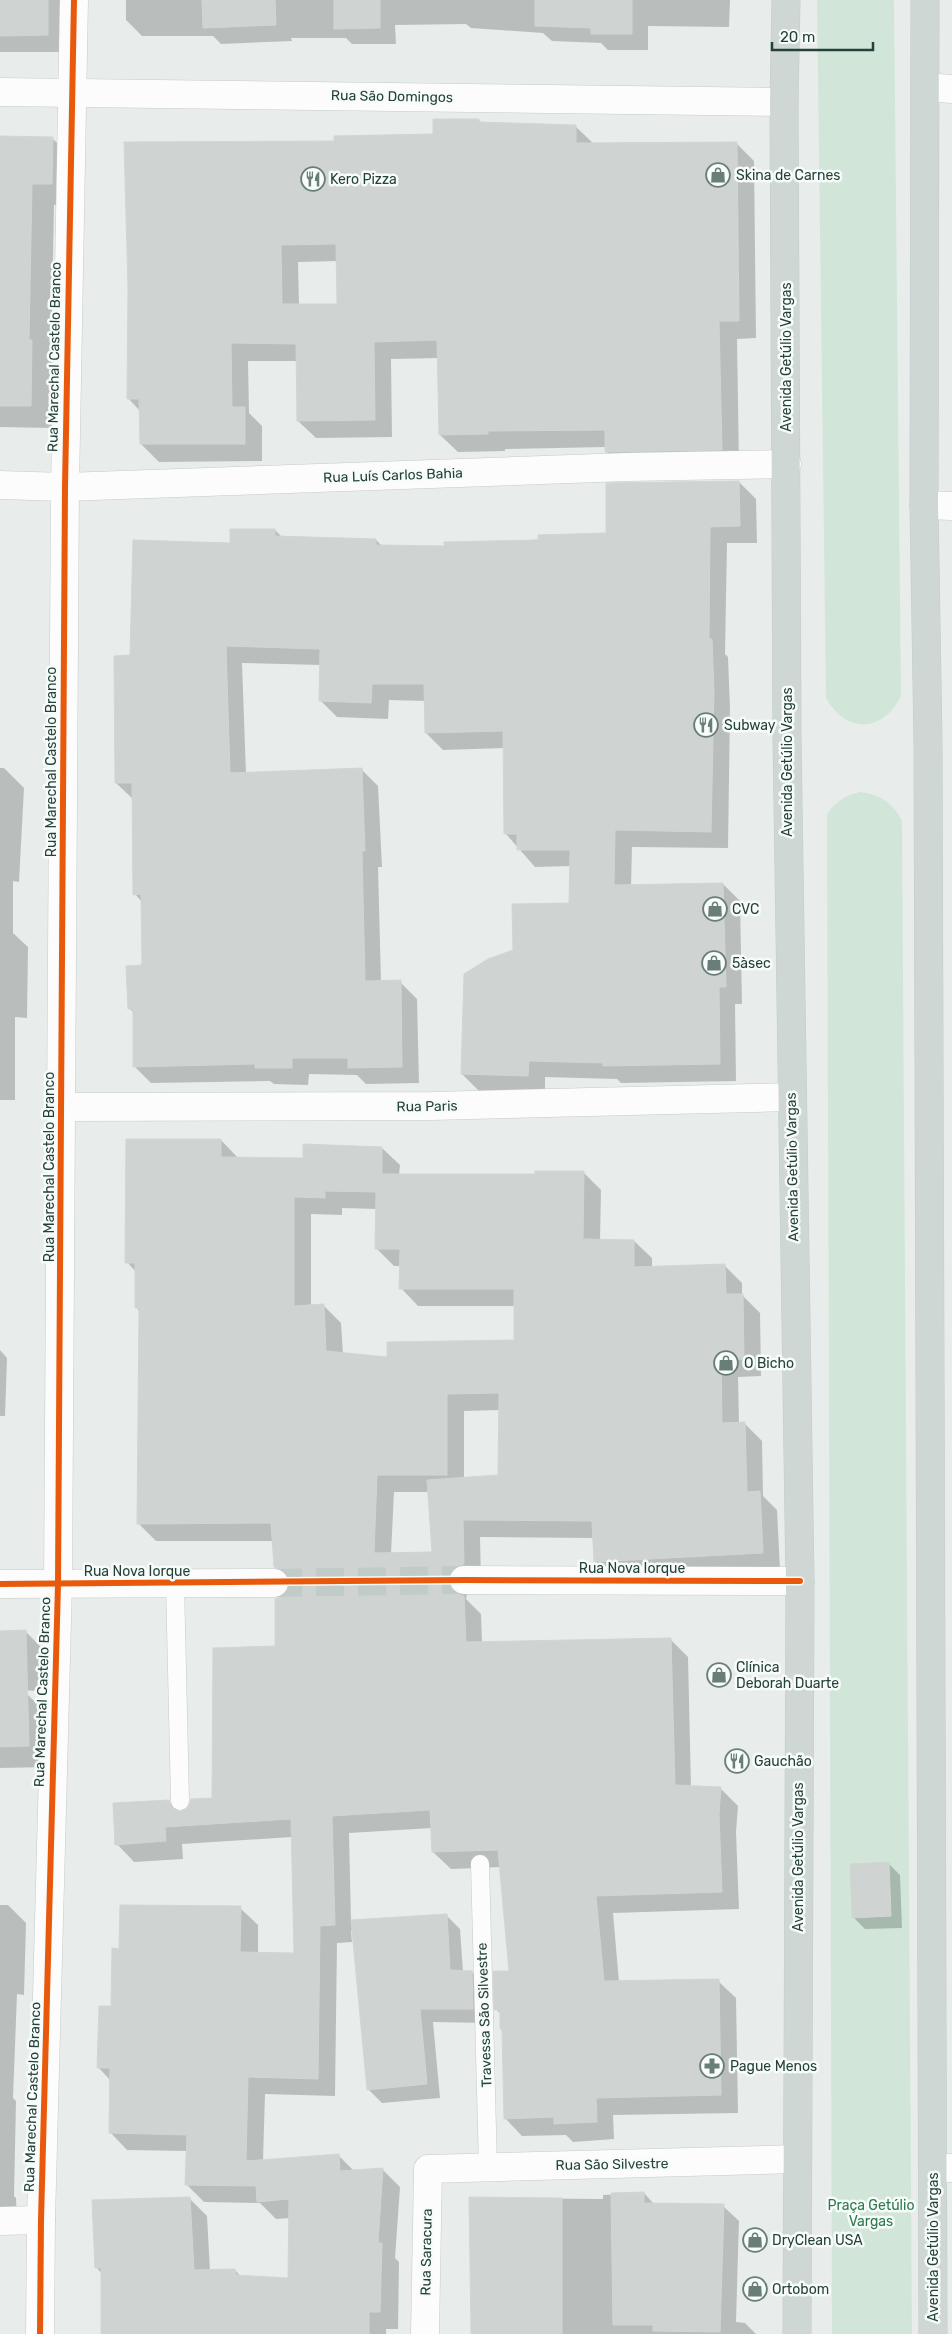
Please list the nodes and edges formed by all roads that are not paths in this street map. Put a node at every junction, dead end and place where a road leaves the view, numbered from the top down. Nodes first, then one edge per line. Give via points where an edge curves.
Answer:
1 (74, 0) edge
2 (786, 0) edge
3 (925, 0) edge
4 (924, 87) junction
5 (952, 89) edge
6 (0, 92) edge
7 (72, 92) junction
8 (784, 102) junction
9 (787, 464) junction
10 (0, 485) edge
11 (65, 488) junction
12 (924, 505) junction
13 (952, 506) edge
14 (791, 1097) junction
15 (62, 1107) junction
16 (464, 1580) tunnel mouth
17 (800, 1581) junction
18 (274, 1582) tunnel mouth
19 (175, 1583) junction
20 (0, 1584) edge
21 (58, 1584) junction
22 (180, 1801) dead end
23 (480, 1864) dead end
24 (796, 2159) junction
25 (488, 2167) junction
26 (428, 2169) joint
27 (942, 2169) edge
28 (41, 2220) junction
29 (0, 2221) edge
30 (40, 2334) edge
31 (424, 2334) edge
32 (797, 2334) edge
33 (934, 2334) edge

1 - 7 street, Rua Marechal Castelo Branco
2 - 8 main road, Avenida Getúlio Vargas
3 - 4 main road, Avenida Getúlio Vargas
4 - 5 street
4 - 12 main road, Avenida Getúlio Vargas
6 - 7 street, Rua São Domingos
7 - 8 street, Rua São Domingos
7 - 11 street, Rua Marechal Castelo Branco
8 - 9 main road, Avenida Getúlio Vargas
9 - 11 street, Rua Luís Carlos Bahia
9 - 14 main road, Avenida Getúlio Vargas
10 - 11 street, Rua Luís Carlos Bahia
11 - 15 street, Rua Marechal Castelo Branco
12 - 13 street
12 - 27 main road, Avenida Getúlio Vargas
14 - 15 street, Rua Paris via 432,1106
14 - 17 main road, Avenida Getúlio Vargas
15 - 21 street, Rua Marechal Castelo Branco
16 - 17 street, Rua Nova Iorque
17 - 24 main road, Avenida Getúlio Vargas
18 - 19 street, Rua Nova Iorque
19 - 21 street, Rua Nova Iorque
19 - 22 lane
20 - 21 street, Rua Nova Iorque
21 - 28 street, Rua Marechal Castelo Branco
23 - 25 lane, Travessa São Silvestre
24 - 25 street, Rua São Silvestre
24 - 32 main road, Avenida Getúlio Vargas
25 - 26 street, Rua São Silvestre
26 - 31 street, Rua Saracura
27 - 33 main road, Avenida Getúlio Vargas
28 - 29 street
28 - 30 street, Rua Marechal Castelo Branco

